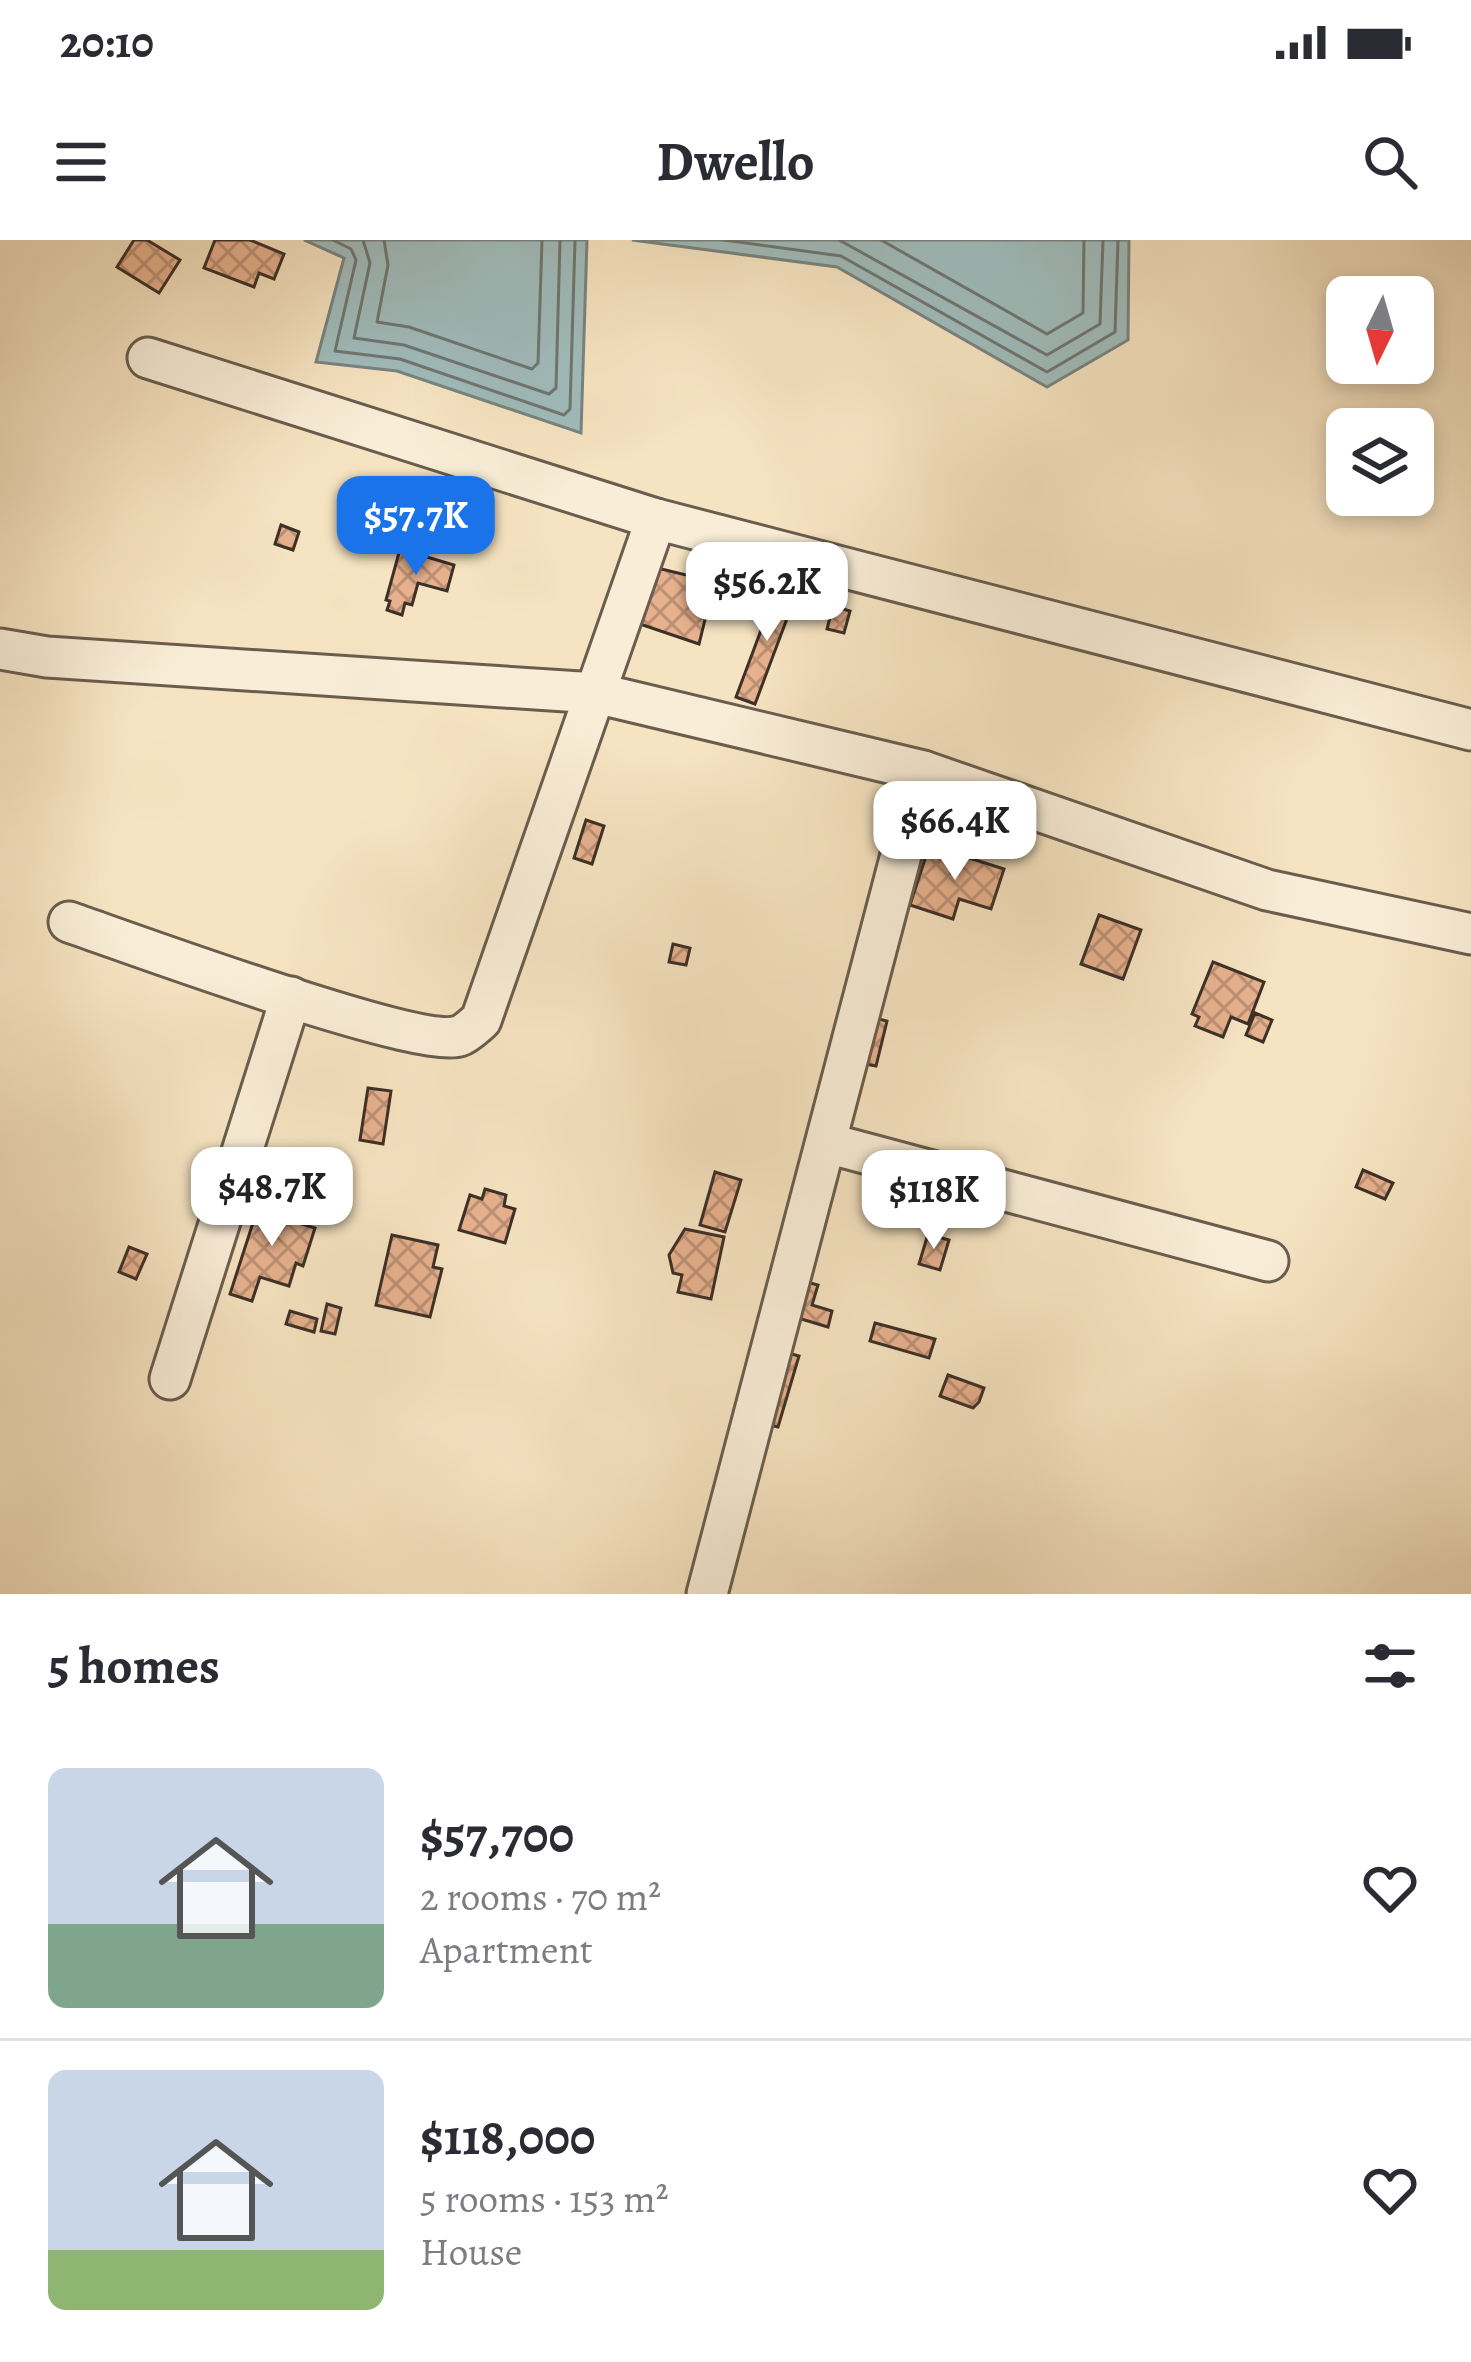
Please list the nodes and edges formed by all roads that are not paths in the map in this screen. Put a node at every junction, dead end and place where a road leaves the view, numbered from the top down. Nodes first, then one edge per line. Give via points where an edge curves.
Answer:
1 (148, 358) dead end
2 (656, 519) junction
3 (0, 649) edge
4 (596, 693) junction
5 (1471, 730) edge
6 (923, 772) junction
7 (69, 922) dead end
8 (1471, 934) edge
9 (291, 997) junction
10 (827, 1143) junction
11 (1268, 1261) dead end
12 (170, 1379) dead end
13 (707, 1594) edge

1 - 2 street
2 - 4 street
2 - 5 street
3 - 4 street
4 - 6 street
4 - 9 street via 481,1020 460,1036 433,1036
6 - 8 street via 1267,890
6 - 10 street
7 - 9 street
9 - 12 street
10 - 11 street
10 - 13 street

